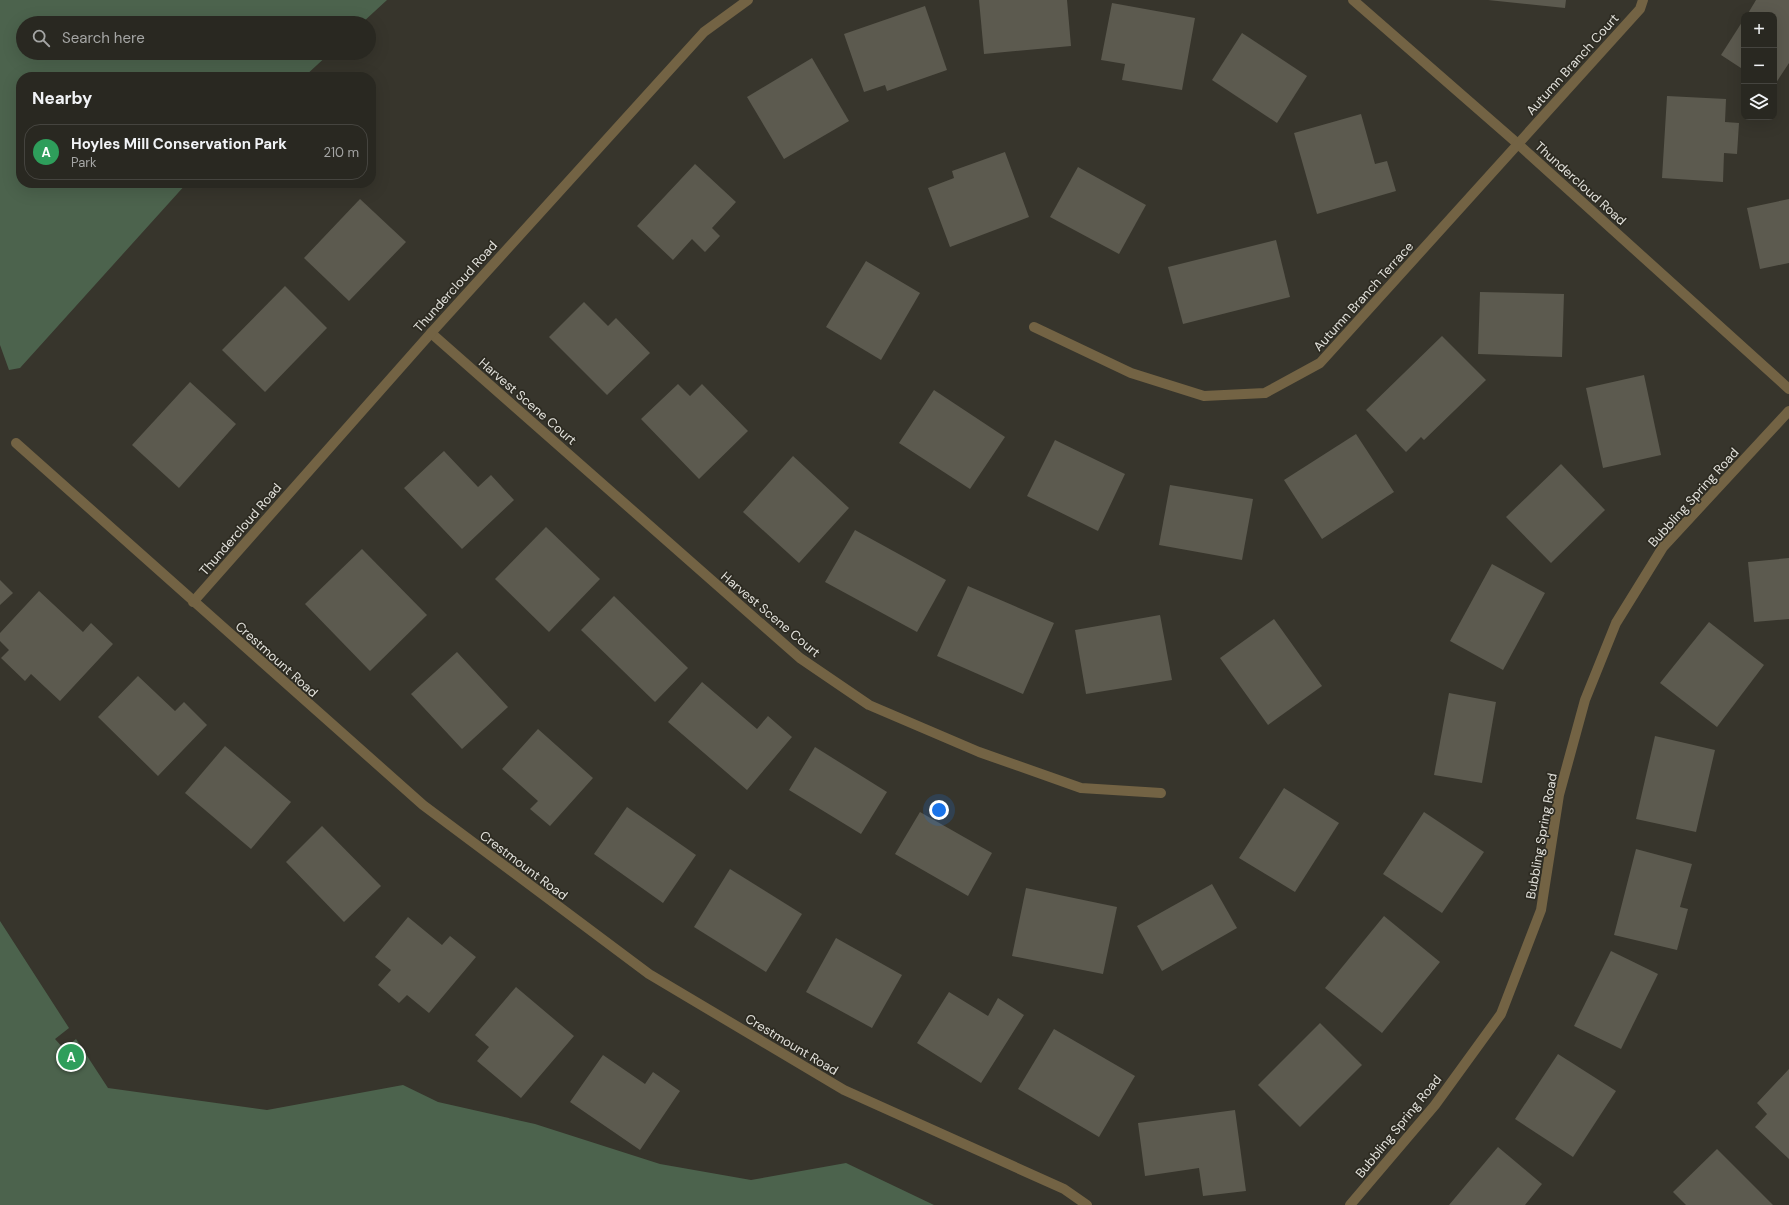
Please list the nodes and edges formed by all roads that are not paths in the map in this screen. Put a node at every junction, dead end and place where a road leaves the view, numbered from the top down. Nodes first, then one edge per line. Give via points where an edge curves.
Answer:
1 (748, 0) edge
2 (1353, 0) edge
3 (1643, 0) edge
4 (1518, 144) junction
5 (1034, 327) dead end
6 (431, 333) junction
7 (1789, 389) edge
8 (1789, 411) edge
9 (16, 443) dead end
10 (193, 602) junction
11 (1161, 793) dead end
12 (1087, 1205) edge
13 (1350, 1205) edge

1 - 6 street, Thundercloud Road via 704,32
2 - 4 street, Thundercloud Road
3 - 4 street, Autumn Branch Court via 1640,10
4 - 5 street, Autumn Branch Terrace via 1320,363 1265,393 1204,396 1132,373
4 - 7 street, Thundercloud Road
6 - 10 street, Thundercloud Road
6 - 11 street, Harvest Scene Court via 800,658 869,705 978,752 1081,788
8 - 13 street, Bubbling Spring Road via 1663,547 1616,623 1585,700 1559,795 1541,910 1501,1014 1435,1105
9 - 10 street, Crestmount Road
10 - 12 street, Crestmount Road via 423,805 649,974 844,1090 1064,1189

